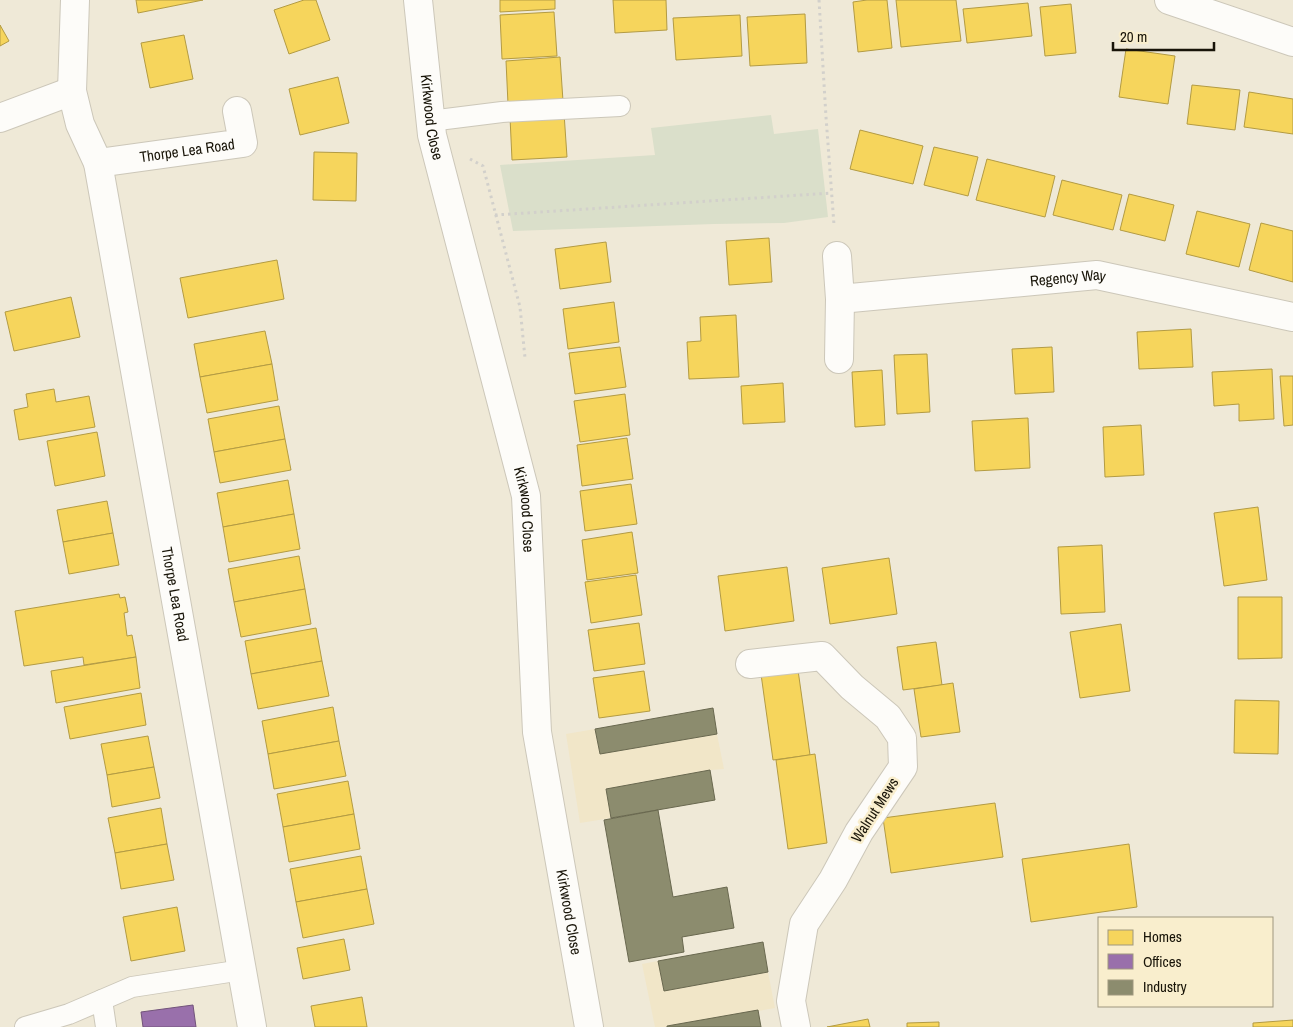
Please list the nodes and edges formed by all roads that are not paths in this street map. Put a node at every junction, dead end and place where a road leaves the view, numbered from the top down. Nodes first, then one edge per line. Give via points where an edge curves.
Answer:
1 (75, 0) edge
2 (418, 0) edge
3 (1168, 0) edge
4 (1293, 42) edge
5 (72, 91) junction
6 (620, 106) dead end
7 (237, 111) dead end
8 (0, 118) edge
9 (430, 120) junction
10 (98, 162) junction
11 (837, 256) road end
12 (840, 299) junction
13 (1293, 317) edge
14 (839, 359) dead end
15 (750, 664) dead end
16 (242, 970) junction
17 (102, 1000) junction
18 (25, 1027) edge
19 (106, 1027) edge
20 (252, 1027) edge
21 (589, 1027) edge
22 (796, 1027) edge

1 - 5 street, Thorpe Lea Road
2 - 9 street, Kirkwood Close
3 - 4 street
5 - 8 street
5 - 10 street, Thorpe Lea Road via 80,124
6 - 9 lane via 502,112
7 - 10 street, Thorpe Lea Road via 243,143
9 - 21 street, Kirkwood Close via 526,496 537,732
10 - 16 street, Thorpe Lea Road
11 - 12 street
12 - 13 street, Regency Way via 1097,275
12 - 14 street
15 - 22 street, Walnut Mews via 822,656 888,717 902,738 903,767 859,832 834,880 804,924 791,1001
16 - 17 lane via 132,987
16 - 20 street, Thorpe Lea Road
17 - 18 lane
17 - 19 lane

